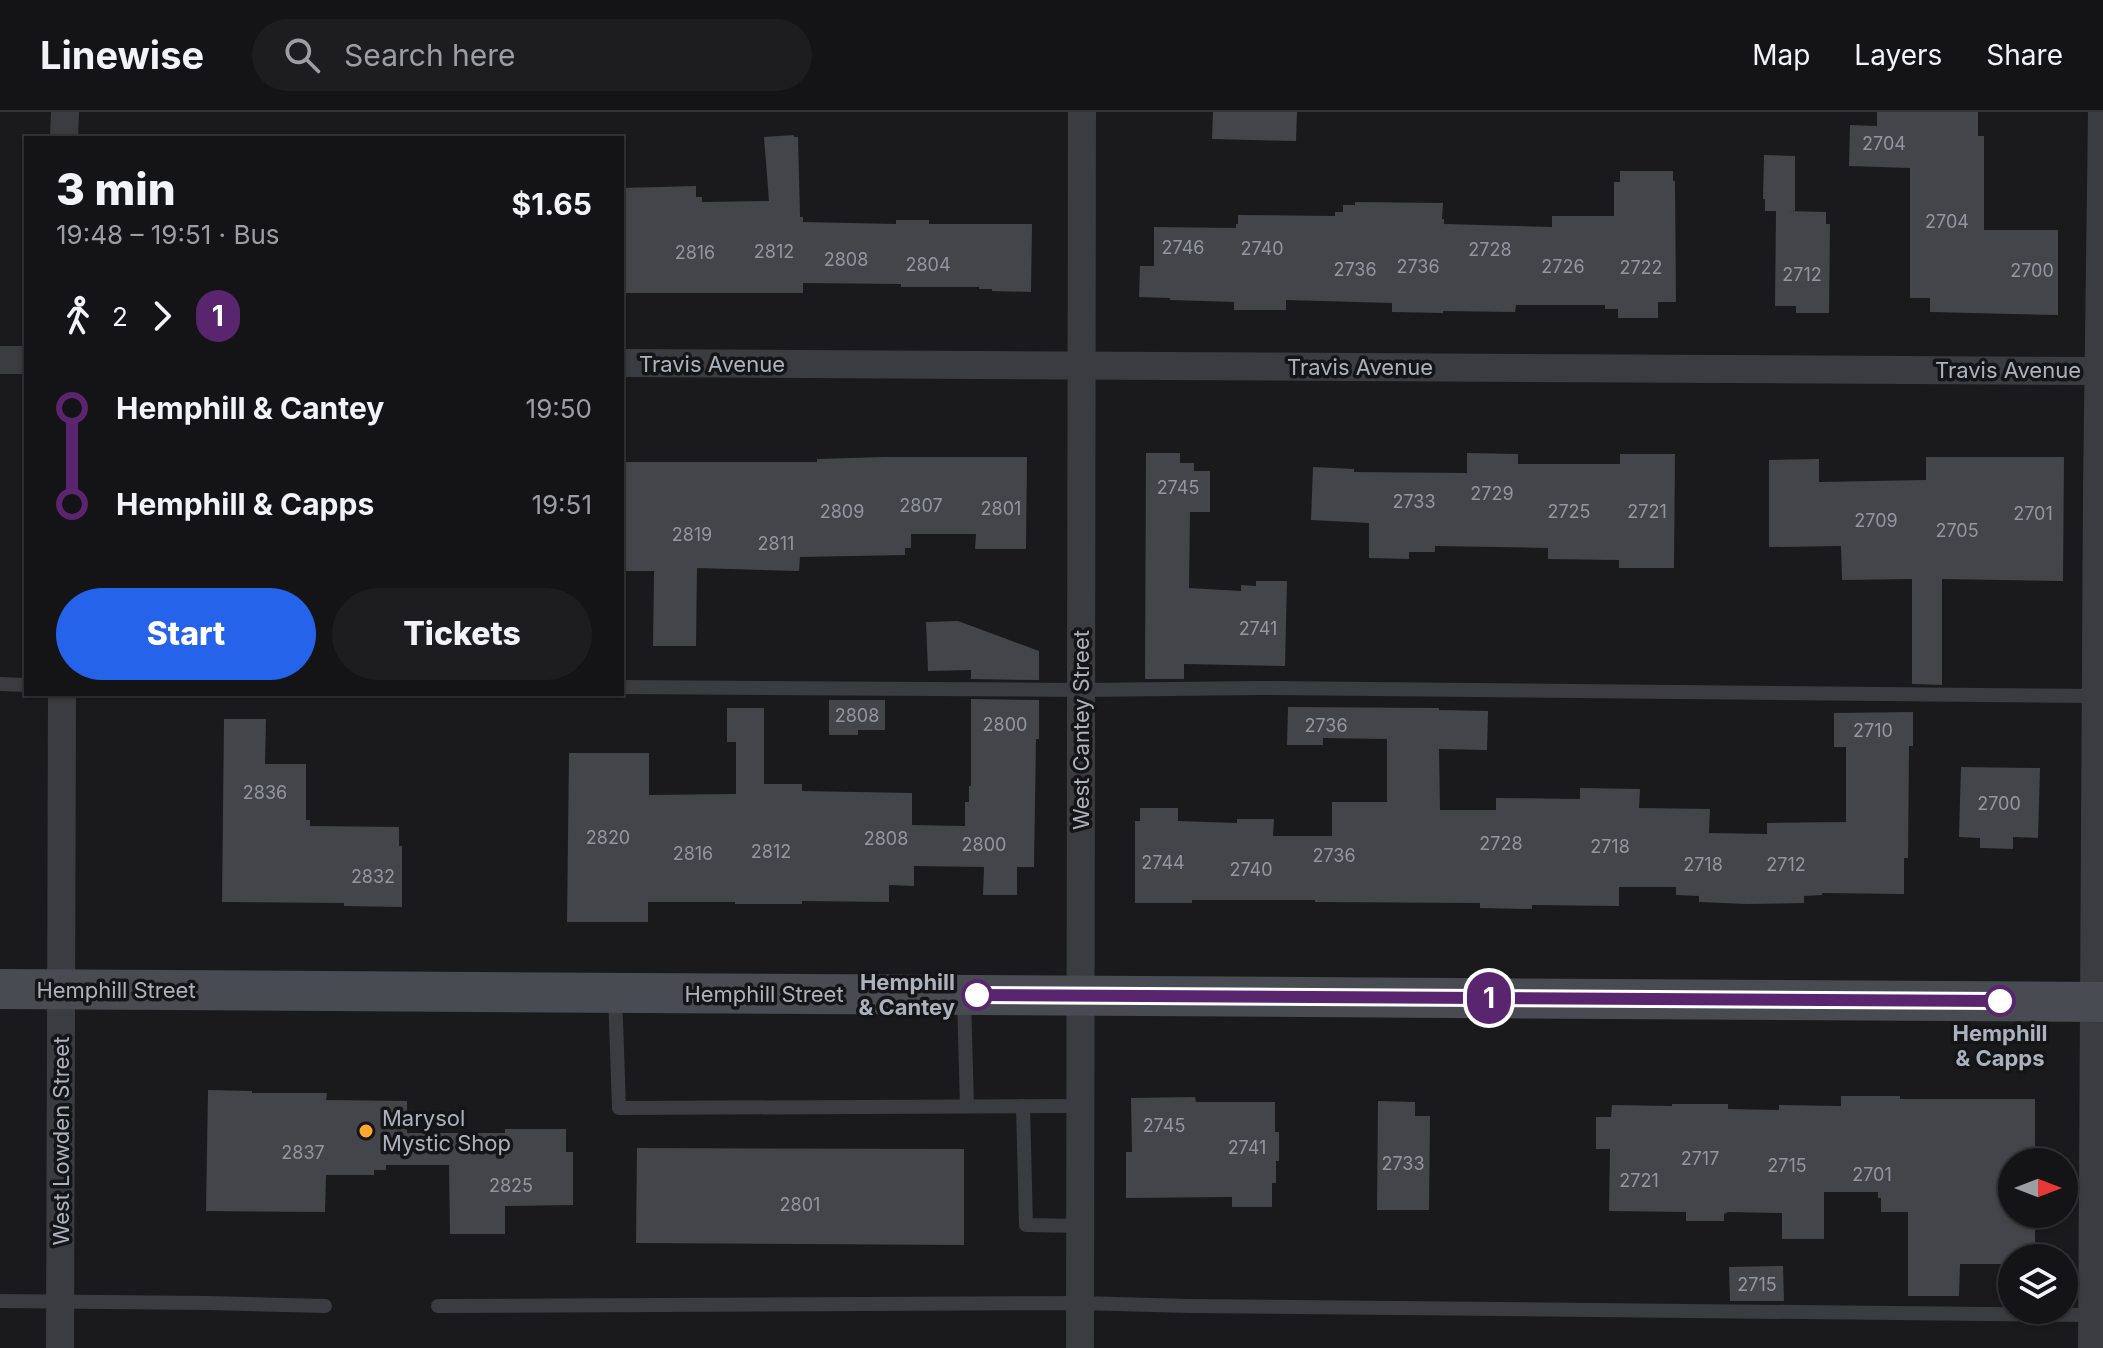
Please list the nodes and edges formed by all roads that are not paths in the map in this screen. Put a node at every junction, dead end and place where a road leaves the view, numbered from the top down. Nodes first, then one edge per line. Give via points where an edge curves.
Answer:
1 (65, 112) edge
2 (1082, 112) edge
3 (2102, 112) edge
4 (64, 136) edge
5 (0, 360) edge
6 (24, 360) edge
7 (624, 363) edge
8 (1082, 366) junction
9 (2098, 371) junction
10 (2100, 490) edge
11 (0, 684) edge
12 (24, 685) edge
13 (624, 687) edge
14 (1082, 690) junction
15 (62, 696) edge
16 (2097, 696) junction
17 (0, 989) edge
18 (61, 990) junction
19 (615, 993) junction
20 (964, 995) junction
21 (1081, 996) junction
22 (2099, 1002) edge
23 (967, 1106) junction
24 (1023, 1106) junction
25 (1081, 1106) junction
26 (2098, 1207) edge
27 (1080, 1226) junction
28 (0, 1301) edge
29 (60, 1301) junction
30 (1080, 1303) junction
31 (325, 1306) dead end
32 (438, 1306) dead end
33 (2093, 1315) junction
34 (60, 1348) edge
35 (1080, 1348) edge
36 (2092, 1348) edge

1 - 4 street
2 - 8 street, West Cantey Street
3 - 9 street
5 - 6 street
7 - 8 street, Travis Avenue
8 - 9 street, Travis Avenue
8 - 14 street, West Cantey Street
9 - 10 street
10 - 16 street
11 - 12 lane
13 - 14 lane
14 - 16 lane
14 - 21 street, West Cantey Street
15 - 18 street, West Lowden Street
16 - 22 street
17 - 18 main road, Hemphill Street
18 - 19 main road, Hemphill Street
18 - 29 street, West Lowden Street
19 - 20 main road, Hemphill Street
19 - 23 lane via 619,1108
20 - 21 main road, Hemphill Street
20 - 23 lane
21 - 22 main road, Hemphill Street
21 - 25 street, West Cantey Street
22 - 26 street
23 - 24 lane
24 - 25 lane
24 - 27 lane via 1026,1225
25 - 27 street, West Cantey Street
26 - 33 street
27 - 30 street, West Cantey Street
28 - 29 lane
29 - 31 lane
29 - 34 street, West Lowden Street
30 - 32 lane
30 - 33 lane
30 - 35 street, West Cantey Street
33 - 36 street

